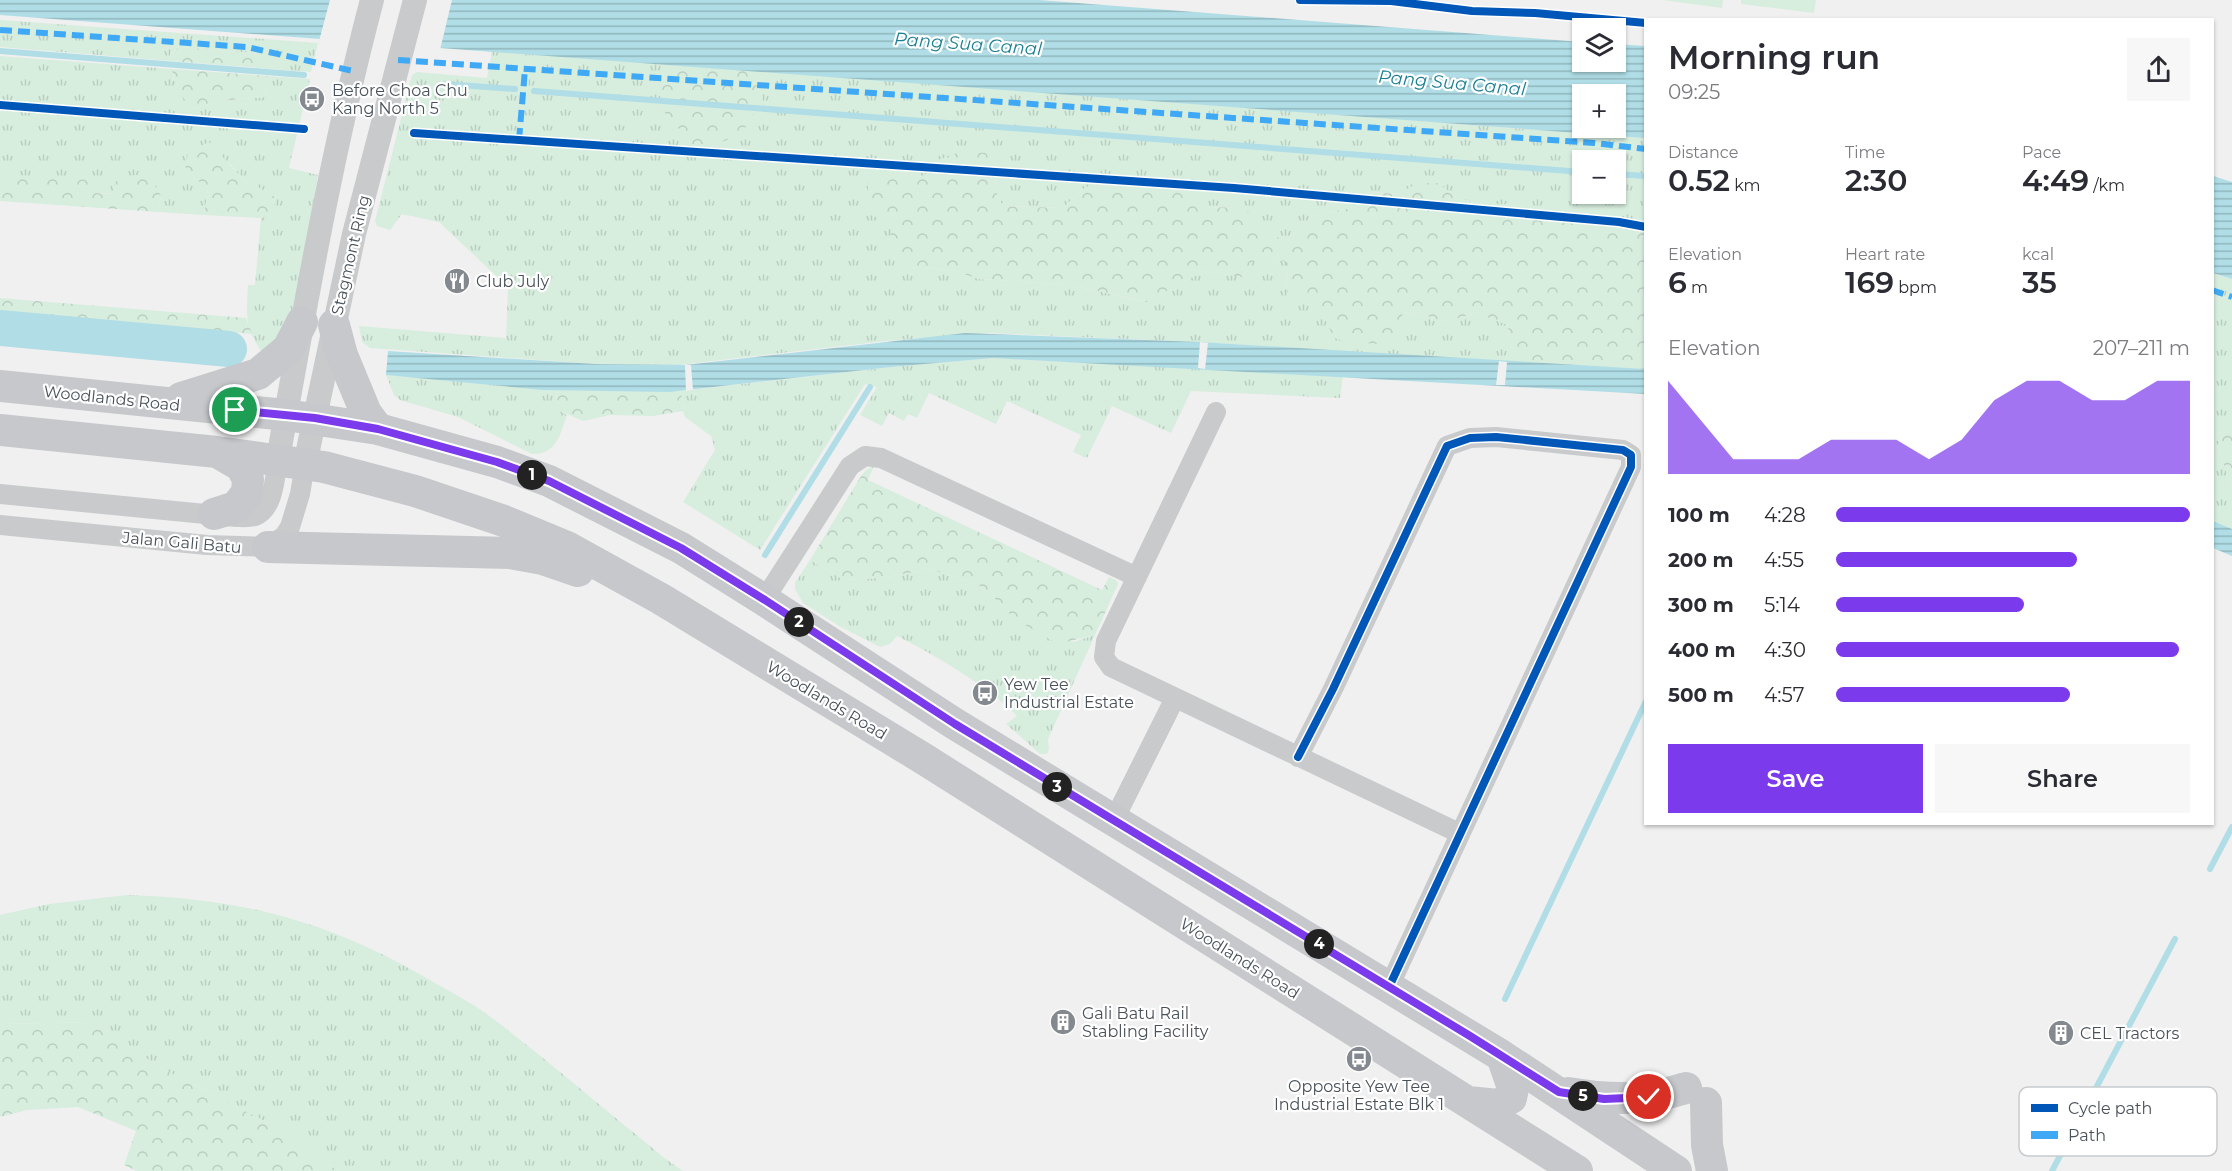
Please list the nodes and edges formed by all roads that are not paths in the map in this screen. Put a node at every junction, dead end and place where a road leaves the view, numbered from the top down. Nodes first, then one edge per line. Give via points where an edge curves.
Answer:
1 (372, 0) edge
2 (415, 0) edge
3 (302, 322) junction
4 (334, 325) junction
5 (354, 382) junction
6 (0, 386) edge
7 (165, 403) junction
8 (1216, 412) dead end
9 (300, 416) junction
10 (378, 429) junction
11 (0, 430) edge
12 (438, 444) junction
13 (217, 452) junction
14 (292, 461) junction
15 (0, 494) edge
16 (214, 514) junction
17 (0, 525) edge
18 (268, 547) junction
19 (1137, 577) junction
20 (661, 599) junction
21 (765, 600) junction
22 (1175, 698) junction
23 (1298, 757) junction
24 (1114, 820) junction
25 (1459, 833) junction
26 (1389, 987) junction
27 (1502, 1056) junction
28 (1559, 1092) junction
29 (1468, 1102) junction
30 (1576, 1171) edge
31 (1676, 1171) edge
32 (1712, 1171) edge

1 - 3 street, Stagmont Ring
2 - 4 street, Stagmont Ring
3 - 7 main road via 288,349 258,374
3 - 9 street, Stagmont Ring
4 - 5 main road
4 - 9 street, Stagmont Ring
5 - 10 main road via 366,413
5 - 12 main road via 378,406
6 - 7 main road, Woodlands Road
7 - 9 main road, Woodlands Road
8 - 19 street
9 - 10 main road, Woodlands Road
9 - 14 street, Stagmont Ring
10 - 12 main road, Woodlands Road
11 - 13 main road, Woodlands Road
12 - 21 main road, Woodlands Road via 549,481 681,548
13 - 14 main road, Woodlands Road
13 - 16 main road via 241,466 248,478 247,493 236,507
14 - 16 street, Jalan Gali Batu via 256,516
14 - 18 street via 300,494 290,527
14 - 20 main road, Woodlands Road via 415,491 504,520 567,547
15 - 16 street, Jalan Gali Batu
17 - 18 street, Jalan Gali Batu
18 - 20 main road via 510,554 543,559
19 - 21 street via 881,458 865,456 850,466
19 - 22 street via 1106,641 1104,657 1111,667
20 - 29 main road, Woodlands Road via 933,765
21 - 24 main road, Woodlands Road via 955,724
22 - 23 street
22 - 24 street
23 - 25 street
23 - 25 street via 1447,446 1470,438 1496,437 1623,450 1631,455 1631,467
24 - 26 main road, Woodlands Road
25 - 26 street
26 - 27 main road, Woodlands Road
27 - 28 main road, Woodlands Road
27 - 29 main road via 1513,1088 1511,1098 1498,1105
28 - 31 main road, Woodlands Road
28 - 32 main road via 1604,1099 1696,1095
29 - 30 main road, Woodlands Road

